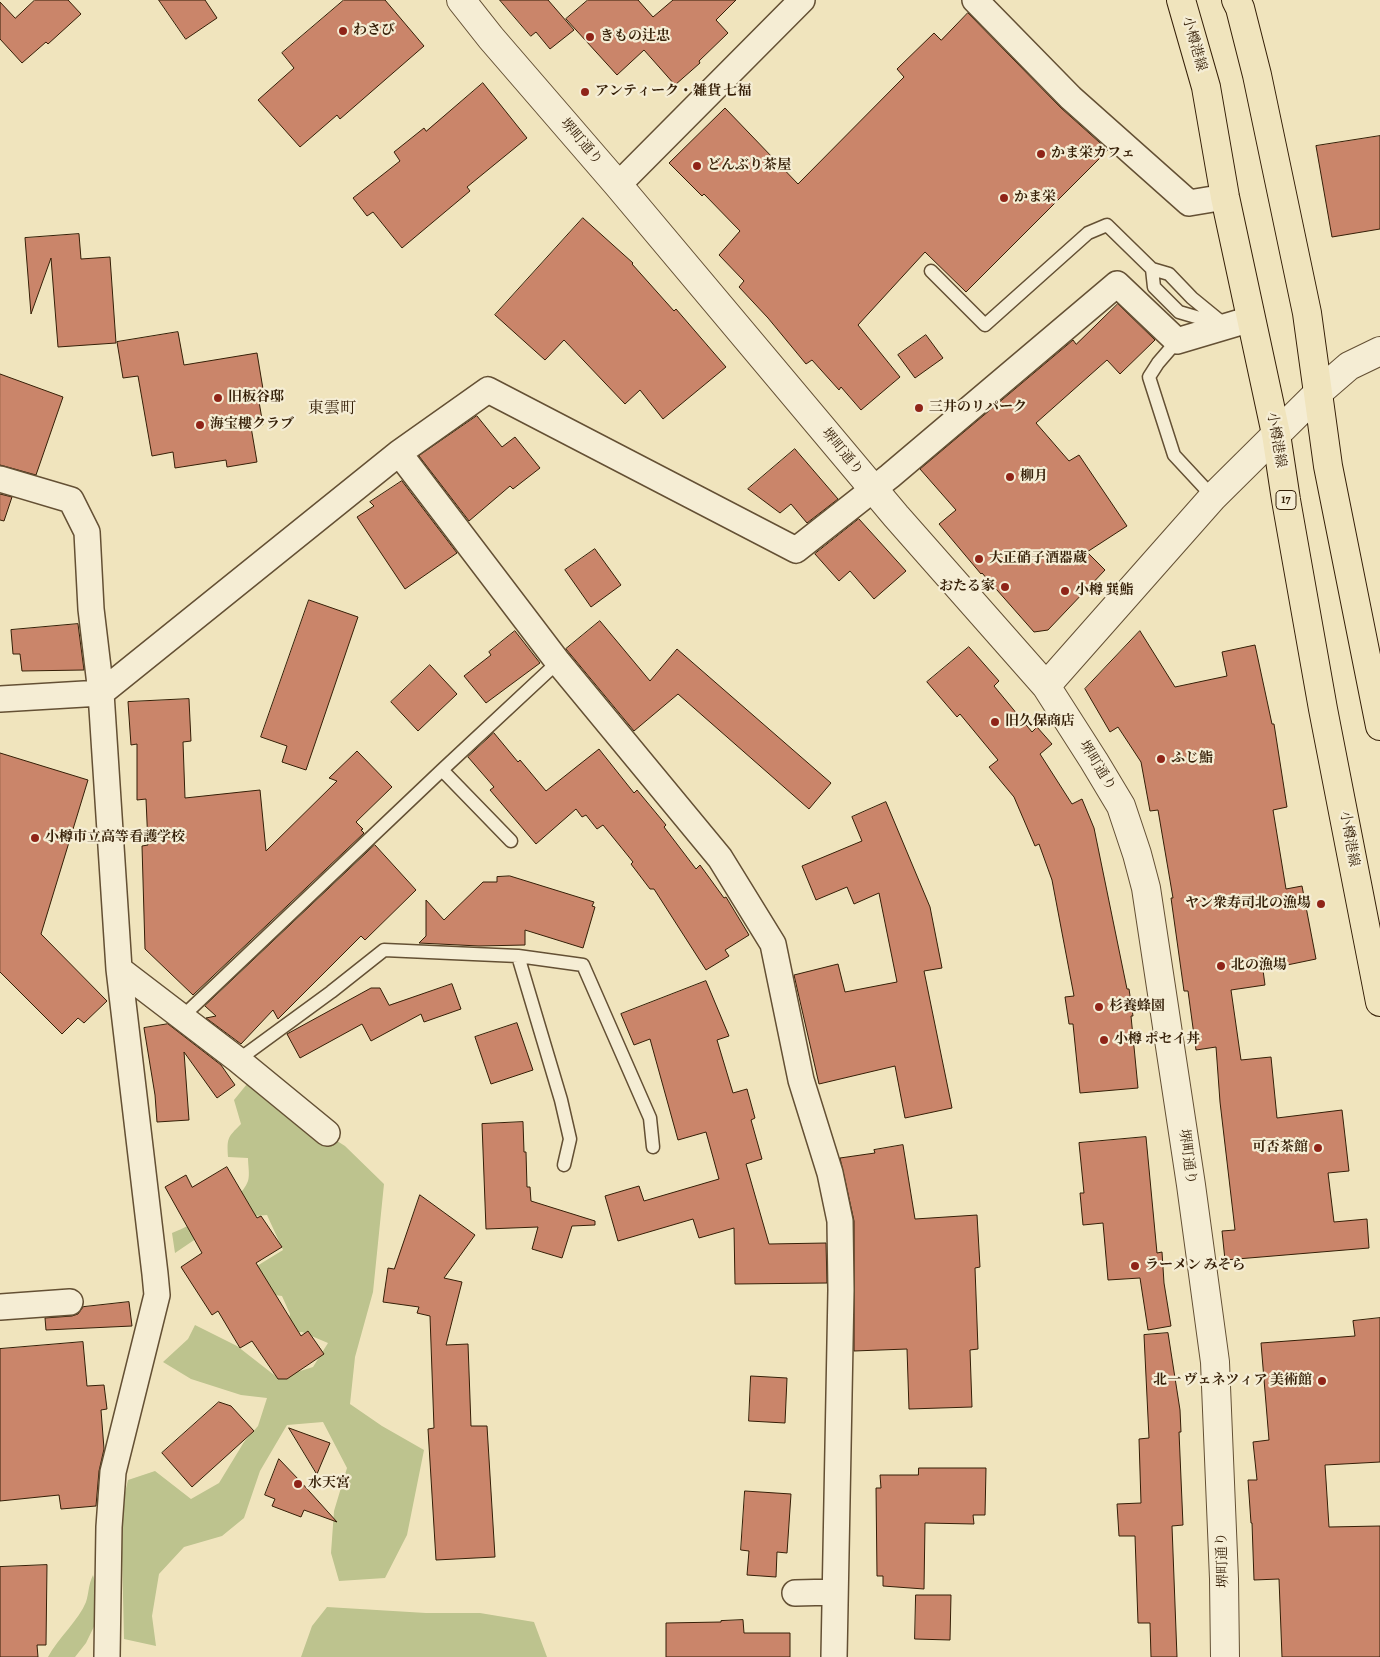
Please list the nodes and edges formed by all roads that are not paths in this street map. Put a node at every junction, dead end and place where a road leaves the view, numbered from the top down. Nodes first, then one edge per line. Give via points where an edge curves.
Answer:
1 (461, 0) edge
2 (802, 0) edge
3 (975, 0) edge
4 (1181, 0) edge
5 (1236, 0) edge
6 (618, 185) junction
7 (1225, 197) junction
8 (1152, 269) junction
9 (931, 271) dead end
10 (1251, 319) junction
11 (1225, 325) junction
12 (1177, 341) junction
13 (1380, 351) edge
14 (1319, 392) junction
15 (1276, 434) junction
16 (399, 453) junction
17 (0, 479) edge
18 (874, 489) junction
19 (1213, 497) junction
20 (558, 662) junction
21 (1046, 686) junction
22 (100, 693) junction
23 (0, 699) edge
24 (1380, 726) edge
25 (442, 770) junction
26 (511, 841) dead end
27 (518, 956) junction
28 (119, 969) junction
29 (1380, 1002) edge
30 (182, 1018) junction
31 (238, 1060) junction
32 (327, 1134) dead end
33 (653, 1147) dead end
34 (564, 1165) dead end
35 (70, 1302) dead end
36 (0, 1307) edge
37 (835, 1592) junction
38 (795, 1593) dead end
39 (107, 1657) edge
40 (834, 1657) edge
41 (1225, 1657) edge

1 - 6 street, 堺町通り
2 - 6 street
3 - 7 street via 1071,98 1189,202
4 - 7 main road, 小樽港線 / 17 via 1206,87
5 - 14 main road via 1258,75 1307,313
6 - 18 street, 堺町通り
7 - 10 main road, 小樽港線 / 17
8 - 9 lane via 1107,225 1088,233 985,325
8 - 11 lane via 1169,274
8 - 11 lane via 1154,288 1179,312
10 - 11 street
10 - 15 main road, 小樽港線 / 17
11 - 12 street
12 - 18 street via 1117,284
12 - 19 lane via 1149,377 1174,455
13 - 14 street via 1348,366
14 - 15 street
14 - 24 main road via 1328,466
15 - 19 street
15 - 29 main road, 小樽港線 / 17 via 1323,709
16 - 18 street via 488,390 796,550
16 - 20 street
16 - 22 street
17 - 22 street via 71,500 87,532
18 - 21 street, 堺町通り
19 - 21 street
20 - 25 lane
20 - 37 street via 720,858 774,944 801,1080 830,1173 840,1221
21 - 41 street, 堺町通り via 1121,806 1146,888 1215,1362
22 - 23 street
22 - 28 street
25 - 26 lane
25 - 30 lane
27 - 31 lane via 384,950
27 - 33 lane via 583,964 650,1118
27 - 34 lane via 564,1110 570,1139
28 - 30 street
28 - 39 street via 151,1275 157,1295 113,1472
30 - 31 street
31 - 32 street
35 - 36 street
37 - 38 street
37 - 40 street

